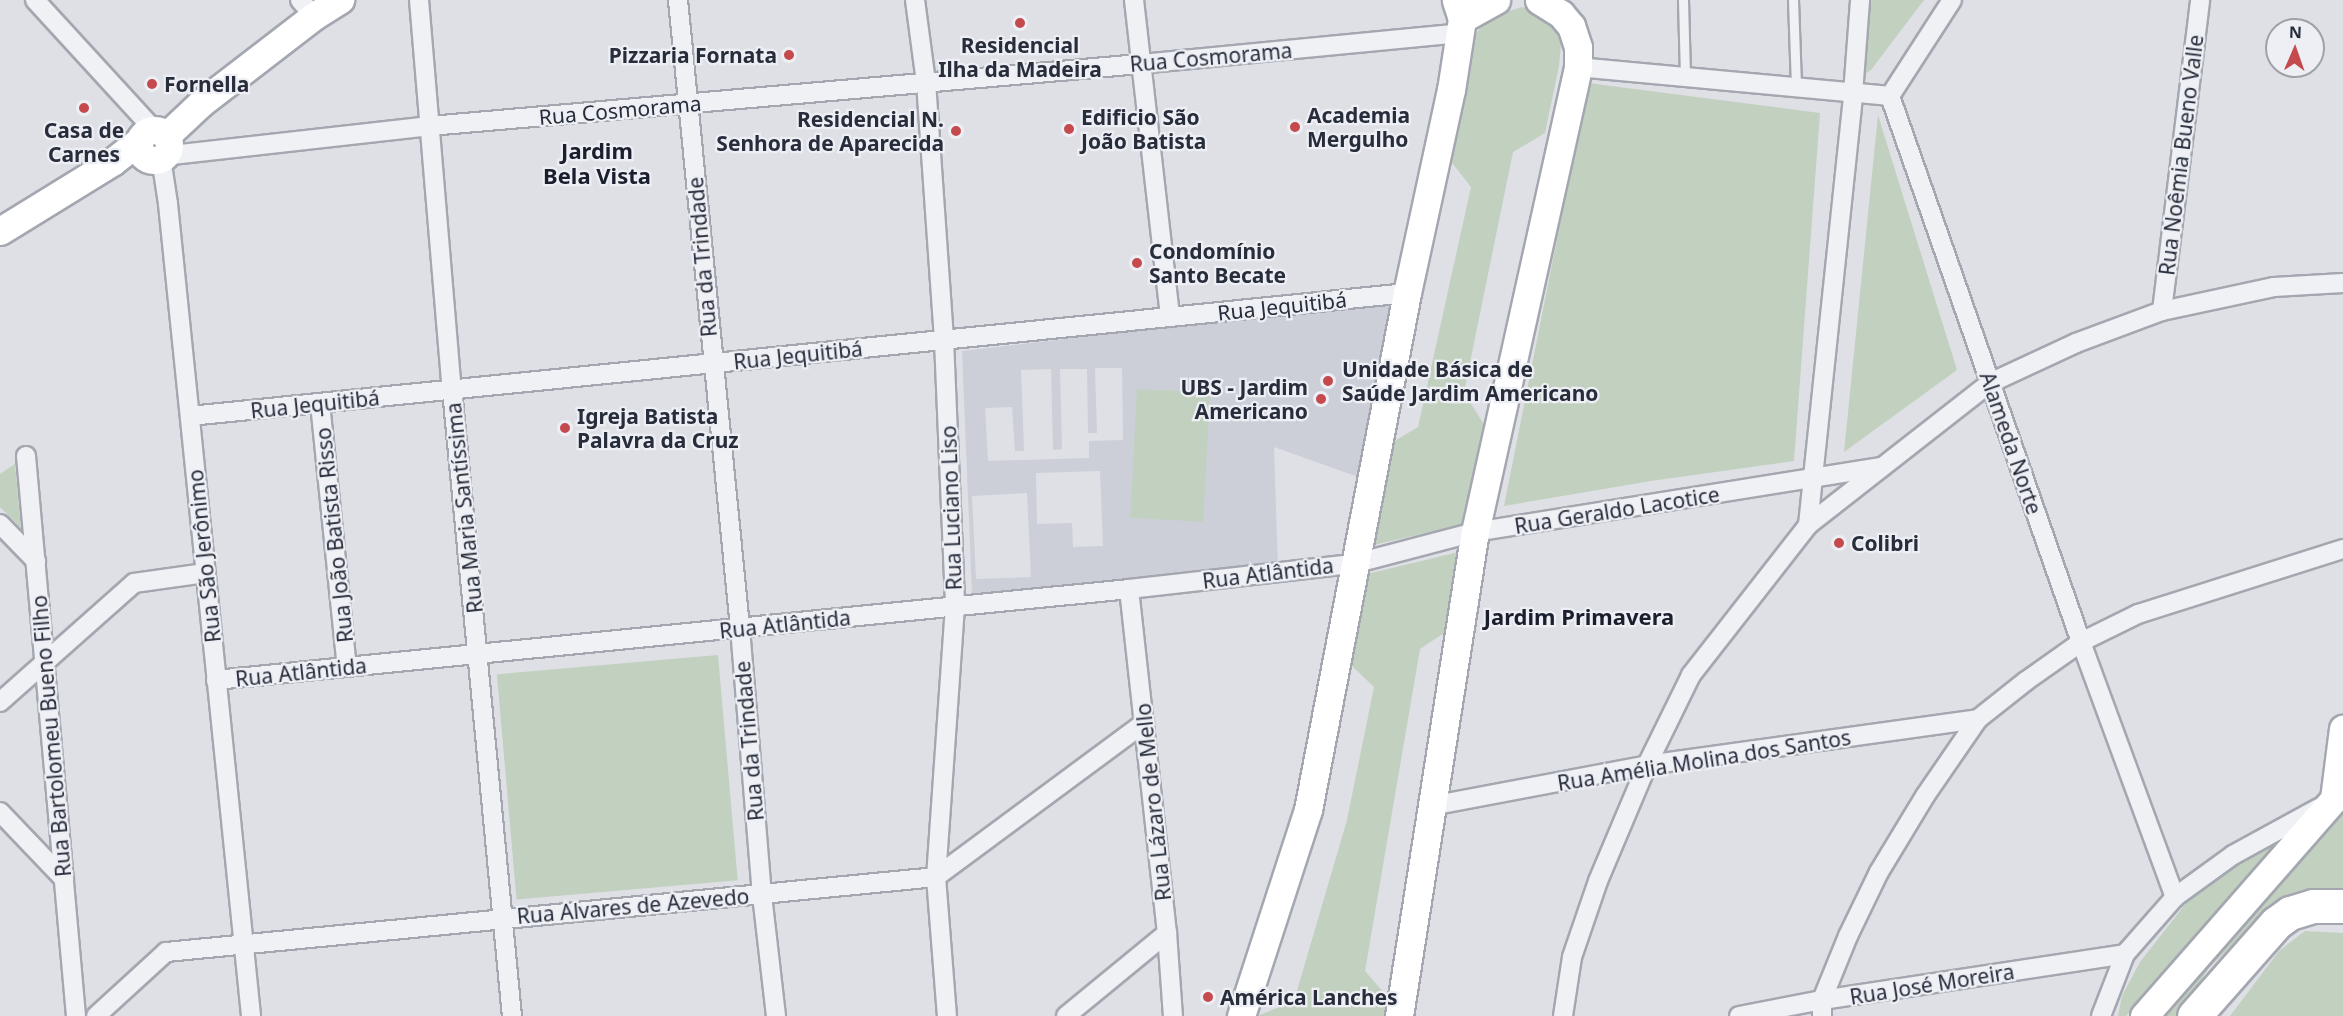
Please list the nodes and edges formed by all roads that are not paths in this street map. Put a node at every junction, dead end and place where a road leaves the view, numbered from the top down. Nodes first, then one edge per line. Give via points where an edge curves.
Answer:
1 (35, 0) edge
2 (340, 0) edge
3 (419, 0) edge
4 (678, 0) edge
5 (915, 0) edge
6 (1134, 0) edge
7 (1496, 0) edge
8 (1539, 0) edge
9 (1683, 0) edge
10 (1793, 0) edge
11 (1860, 0) edge
12 (1952, 0) edge
13 (2200, 0) edge
14 (315, 5) edge
15 (1459, 17) edge
16 (1140, 64) junction
17 (1578, 67) junction
18 (1685, 77) junction
19 (926, 82) junction
20 (1796, 88) junction
21 (1853, 93) junction
22 (1890, 96) junction
23 (688, 104) junction
24 (430, 126) junction
25 (155, 145) junction
26 (0, 231) edge
27 (2343, 283) edge
28 (1407, 293) junction
29 (2162, 311) junction
30 (1170, 317) junction
31 (944, 340) junction
32 (712, 364) junction
33 (1990, 383) junction
34 (452, 390) junction
35 (320, 403) junction
36 (190, 416) junction
37 (26, 456) dead end
38 (1882, 467) junction
39 (1812, 479) junction
40 (0, 524) edge
41 (1808, 525) junction
42 (1475, 532) junction
43 (2343, 549) edge
44 (36, 561) junction
45 (1353, 564) junction
46 (205, 573) junction
47 (1129, 589) junction
48 (955, 606) junction
49 (740, 628) junction
50 (2081, 642) junction
51 (478, 655) junction
52 (44, 661) junction
53 (347, 667) junction
54 (216, 680) junction
55 (0, 702) edge
56 (1978, 719) junction
57 (1144, 723) junction
58 (2343, 729) edge
59 (1647, 765) junction
60 (2334, 800) junction
61 (1431, 806) junction
62 (0, 812) edge
63 (936, 877) junction
64 (64, 879) junction
65 (762, 895) junction
66 (2175, 897) junction
67 (2343, 906) edge
68 (503, 918) junction
69 (1167, 933) junction
70 (244, 945) junction
71 (2125, 954) junction
72 (1822, 1008) edge
73 (76, 1016) edge
74 (96, 1016) edge
75 (251, 1016) edge
76 (512, 1016) edge
77 (776, 1016) edge
78 (947, 1016) edge
79 (1066, 1016) edge
80 (1173, 1016) edge
81 (1241, 1016) edge
82 (1399, 1016) edge
83 (1563, 1016) edge
84 (1739, 1016) edge
85 (2101, 1016) edge
86 (2144, 1016) edge
87 (2194, 1016) edge

1 - 25 street via 131,108
2 - 14 main road
3 - 24 street, Rua Maria Santíssima
4 - 23 street, Rua da Trindade
5 - 19 street, Rua Luciano Liso
6 - 16 street
7 - 15 main road
8 - 17 main road via 1562,14 1571,26 1578,47
9 - 18 lane
10 - 20 lane
11 - 21 street
12 - 22 street
13 - 29 street, Rua Noêmia Bueno Valle
14 - 25 main road
15 - 16 street, Rua Cosmorama
15 - 28 main road via 1451,90
16 - 19 street, Rua Cosmorama
16 - 30 street
17 - 18 street
17 - 42 main road
18 - 20 street
19 - 23 street, Rua Cosmorama
19 - 31 street, Rua Luciano Liso
20 - 21 street
21 - 22 street
21 - 39 street
22 - 33 street, Alameda Norte
23 - 24 street, Rua Cosmorama
23 - 32 street, Rua da Trindade
24 - 25 street, Rua Cosmorama via 210,151
24 - 34 street, Rua Maria Santíssima
25 - 26 main road via 111,162
25 - 36 street, Rua São Jerônimo via 168,204
27 - 29 street via 2274,287
28 - 30 street, Rua Jequitibá
28 - 45 main road
29 - 33 street via 2076,343
30 - 31 street, Rua Jequitibá
31 - 32 street, Rua Jequitibá
31 - 48 street, Rua Luciano Liso
32 - 34 street, Rua Jequitibá
32 - 49 street, Rua da Trindade
33 - 38 street
33 - 50 street, Alameda Norte
34 - 35 street, Rua Jequitibá
34 - 51 street, Rua Maria Santíssima
35 - 36 street, Rua Jequitibá
35 - 53 street, Rua João Batista Risso
36 - 46 street, Rua São Jerônimo
37 - 44 street, Rua Bartolomeu Bueno Filho
38 - 39 street, Rua Geraldo Lacotice
38 - 41 street
39 - 41 street
39 - 42 street, Rua Geraldo Lacotice
40 - 44 street
41 - 59 street via 1691,675
42 - 45 street, Rua Geraldo Lacotice
42 - 61 main road
43 - 50 street via 2138,614
44 - 52 street, Rua Bartolomeu Bueno Filho
45 - 47 street, Rua Atlântida
45 - 81 main road via 1308,810
46 - 52 street via 134,583
46 - 54 street, Rua São Jerônimo
47 - 48 street, Rua Atlântida
47 - 57 street, Rua Lázaro de Mello
48 - 49 street, Rua Atlântida
48 - 63 street, Rua Luciano Liso
49 - 51 street, Rua Atlântida
49 - 65 street, Rua da Trindade
50 - 56 street
50 - 66 street, Alameda Norte
51 - 53 street, Rua Atlântida
51 - 68 street, Rua Maria Santíssima
52 - 55 street
52 - 64 street, Rua Bartolomeu Bueno Filho
53 - 54 street, Rua Atlântida
54 - 70 street, Rua São Jerônimo
56 - 59 street, Rua Amélia Molina dos Santos
56 - 72 street via 1879,872 1848,936
57 - 63 street
57 - 69 street, Rua Lázaro de Mello
58 - 60 main road
59 - 61 street, Rua Amélia Molina dos Santos
59 - 83 street via 1598,881 1572,957
60 - 66 street via 2233,855
60 - 86 main road
61 - 82 main road
62 - 64 street
63 - 65 street, Rua Alvares de Azevedo
63 - 78 street, Rua Luciano Liso
64 - 73 street, Rua Bartolomeu Bueno Filho
65 - 68 street, Rua Alvares de Azevedo
65 - 77 street, Rua da Trindade
66 - 71 street
67 - 87 highway via 2313,906 2289,913
68 - 70 street, Rua Alvares de Azevedo
68 - 76 street, Rua Maria Santíssima
69 - 79 street
69 - 80 street, Rua Lázaro de Mello
70 - 74 street, Rua Alvares de Azevedo via 166,952
70 - 75 street, Rua São Jerônimo
71 - 72 street, Rua José Moreira
71 - 85 street
72 - 84 street, Rua José Moreira

